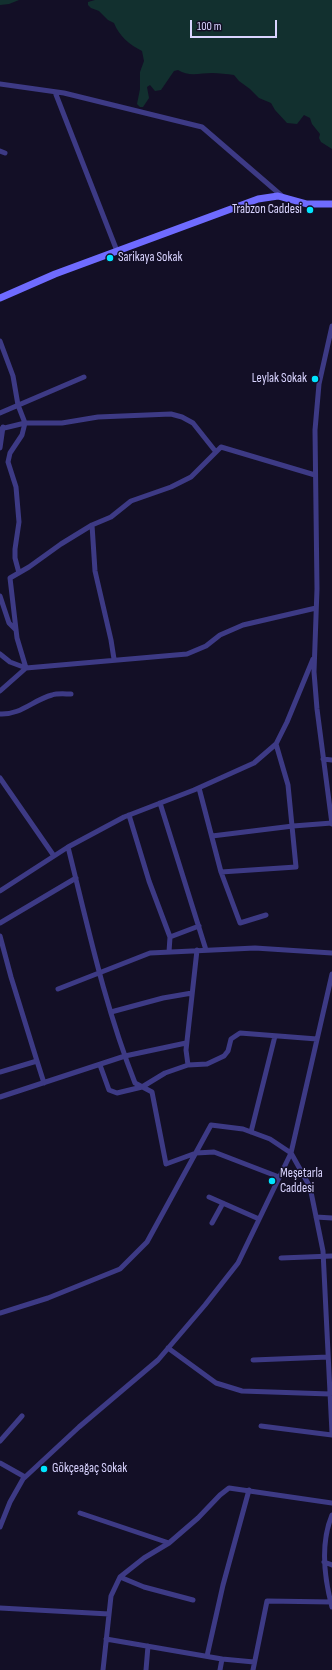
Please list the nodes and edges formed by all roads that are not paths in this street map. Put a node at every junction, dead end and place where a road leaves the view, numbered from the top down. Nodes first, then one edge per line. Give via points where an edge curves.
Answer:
1 (0, 84) edge
2 (55, 92) junction
3 (284, 198) junction
4 (332, 204) edge
5 (117, 251) junction
6 (0, 298) edge
7 (332, 326) edge
8 (0, 341) edge
9 (84, 377) dead end
10 (18, 405) junction
11 (0, 413) edge
12 (25, 423) junction
13 (2, 428) edge
14 (0, 448) edge
15 (216, 452) junction
16 (315, 475) junction
17 (92, 524) junction
18 (18, 573) junction
19 (0, 596) edge
20 (316, 608) junction
21 (16, 630) junction
22 (0, 654) edge
23 (315, 655) junction
24 (114, 660) junction
25 (26, 668) junction
26 (0, 691) edge
27 (71, 694) dead end
28 (0, 714) edge
29 (276, 744) junction
30 (323, 760) junction
31 (332, 760) edge
32 (0, 778) edge
33 (199, 788) junction
34 (160, 803) junction
35 (129, 815) junction
36 (332, 824) edge
37 (293, 826) junction
38 (212, 836) junction
39 (68, 847) junction
40 (54, 856) junction
41 (221, 872) junction
42 (76, 878) junction
43 (0, 891) edge
44 (266, 915) dead end
45 (0, 923) edge
46 (199, 926) junction
47 (0, 936) edge
48 (170, 937) junction
49 (197, 950) junction
50 (206, 950) junction
51 (169, 952) junction
52 (332, 953) edge
53 (99, 973) junction
54 (332, 974) edge
55 (58, 989) dead end
56 (192, 993) junction
57 (111, 1012) junction
58 (275, 1036) junction
59 (317, 1039) junction
60 (186, 1043) junction
61 (125, 1056) junction
62 (37, 1061) junction
63 (100, 1065) junction
64 (188, 1065) junction
65 (0, 1072) edge
66 (44, 1083) junction
67 (142, 1087) junction
68 (0, 1097) edge
69 (251, 1132) junction
70 (196, 1153) junction
71 (290, 1153) junction
72 (279, 1177) junction
73 (210, 1197) dead end
74 (223, 1203) junction
75 (316, 1216) junction
76 (332, 1218) edge
77 (259, 1219) junction
78 (212, 1223) dead end
79 (324, 1256) junction
80 (332, 1256) edge
81 (281, 1258) dead end
82 (325, 1291) junction
83 (332, 1291) edge
84 (0, 1313) edge
85 (330, 1335) edge
86 (168, 1348) junction
87 (328, 1357) junction
88 (253, 1360) dead end
89 (331, 1386) edge
90 (330, 1394) junction
91 (22, 1416) dead end
92 (260, 1426) dead end
93 (332, 1434) edge
94 (0, 1441) edge
95 (0, 1463) edge
96 (25, 1477) junction
97 (249, 1490) junction
98 (332, 1503) edge
99 (0, 1510) edge
100 (6, 1512) junction
101 (80, 1513) dead end
102 (332, 1515) edge
103 (0, 1527) edge
104 (330, 1527) edge
105 (169, 1543) junction
106 (324, 1562) junction
107 (332, 1565) edge
108 (120, 1577) junction
109 (193, 1600) dead end
110 (332, 1604) edge
111 (0, 1608) edge
112 (109, 1614) junction
113 (106, 1639) junction
114 (148, 1646) junction
115 (207, 1656) junction
116 (222, 1659) junction
117 (254, 1662) junction
118 (103, 1670) edge
119 (146, 1670) edge
120 (220, 1670) edge
121 (252, 1670) edge

1 - 2 street
2 - 3 street via 202,127
2 - 5 street
3 - 4 street via 307,204
3 - 5 street via 278,196 258,199
5 - 6 street
7 - 16 street via 319,384
8 - 10 street via 13,376
9 - 10 street
10 - 11 street
10 - 12 street
12 - 13 street
12 - 15 street via 62,423 98,417 171,414 193,423
12 - 18 street via 22,435 10,453 8,462 16,487 19,522 14,558
13 - 14 street
15 - 16 street via 221,447
15 - 17 street via 191,477 171,487 131,500 111,517
16 - 20 street
17 - 18 street
17 - 24 street via 95,571
18 - 21 street via 10,578
19 - 21 street via 9,623
20 - 23 street
20 - 24 street via 243,625 187,654
21 - 25 street
22 - 25 street via 10,662
23 - 29 street
23 - 30 street via 317,709
24 - 25 street
25 - 26 street
27 - 28 street via 53,694 35,701 19,712
29 - 33 street via 254,763
29 - 37 street via 288,785
30 - 31 street
30 - 36 street
32 - 40 street
33 - 34 street
33 - 38 street
34 - 35 street
34 - 46 street
35 - 39 street
35 - 48 street via 149,881
36 - 37 street
37 - 38 street
37 - 41 street via 296,867
38 - 41 street
39 - 40 street
39 - 42 street
40 - 43 street
41 - 44 street via 240,923
42 - 45 street
42 - 53 street
46 - 48 street
46 - 50 street
47 - 62 street
48 - 51 street
49 - 50 street
49 - 51 street
49 - 56 street
50 - 52 street via 256,948
51 - 53 street via 150,953
53 - 55 street
53 - 57 street
54 - 59 street
56 - 57 street
56 - 60 street
57 - 61 street
58 - 59 street
58 - 64 street via 240,1033 231,1039 224,1056 207,1064
58 - 69 street
59 - 71 street
60 - 61 street
60 - 64 street
61 - 63 street
61 - 67 street via 135,1083
62 - 65 street
62 - 66 street
63 - 66 street
63 - 67 street via 112,1092
64 - 67 street via 165,1073
66 - 68 street
67 - 70 street via 152,1092 166,1164
69 - 70 street via 211,1125
69 - 71 street via 270,1139
70 - 72 street via 214,1152
70 - 84 street via 147,1242 120,1269 48,1298
71 - 72 street
71 - 75 street via 310,1187
72 - 77 street
73 - 74 street
74 - 77 street
74 - 78 street
75 - 76 street
75 - 79 street
77 - 86 street via 238,1263
79 - 80 street
79 - 81 street
79 - 82 street
82 - 83 street
82 - 85 street
85 - 87 street
86 - 90 street via 216,1383 242,1391
86 - 96 street via 158,1360
87 - 88 street
87 - 89 street
89 - 90 street
90 - 93 street
91 - 94 street
92 - 93 street
95 - 96 street
96 - 100 street
97 - 98 street
97 - 105 street via 229,1488
97 - 115 street
99 - 100 street
100 - 103 street
101 - 105 street
102 - 104 street
104 - 106 street
105 - 108 street
106 - 107 street
106 - 110 street
108 - 109 street via 144,1587
108 - 112 street via 111,1596
110 - 117 street via 267,1601
111 - 112 street
112 - 113 street
113 - 114 street
113 - 118 street
114 - 115 street
114 - 119 street
115 - 116 street
116 - 117 street
116 - 120 street
117 - 121 street

